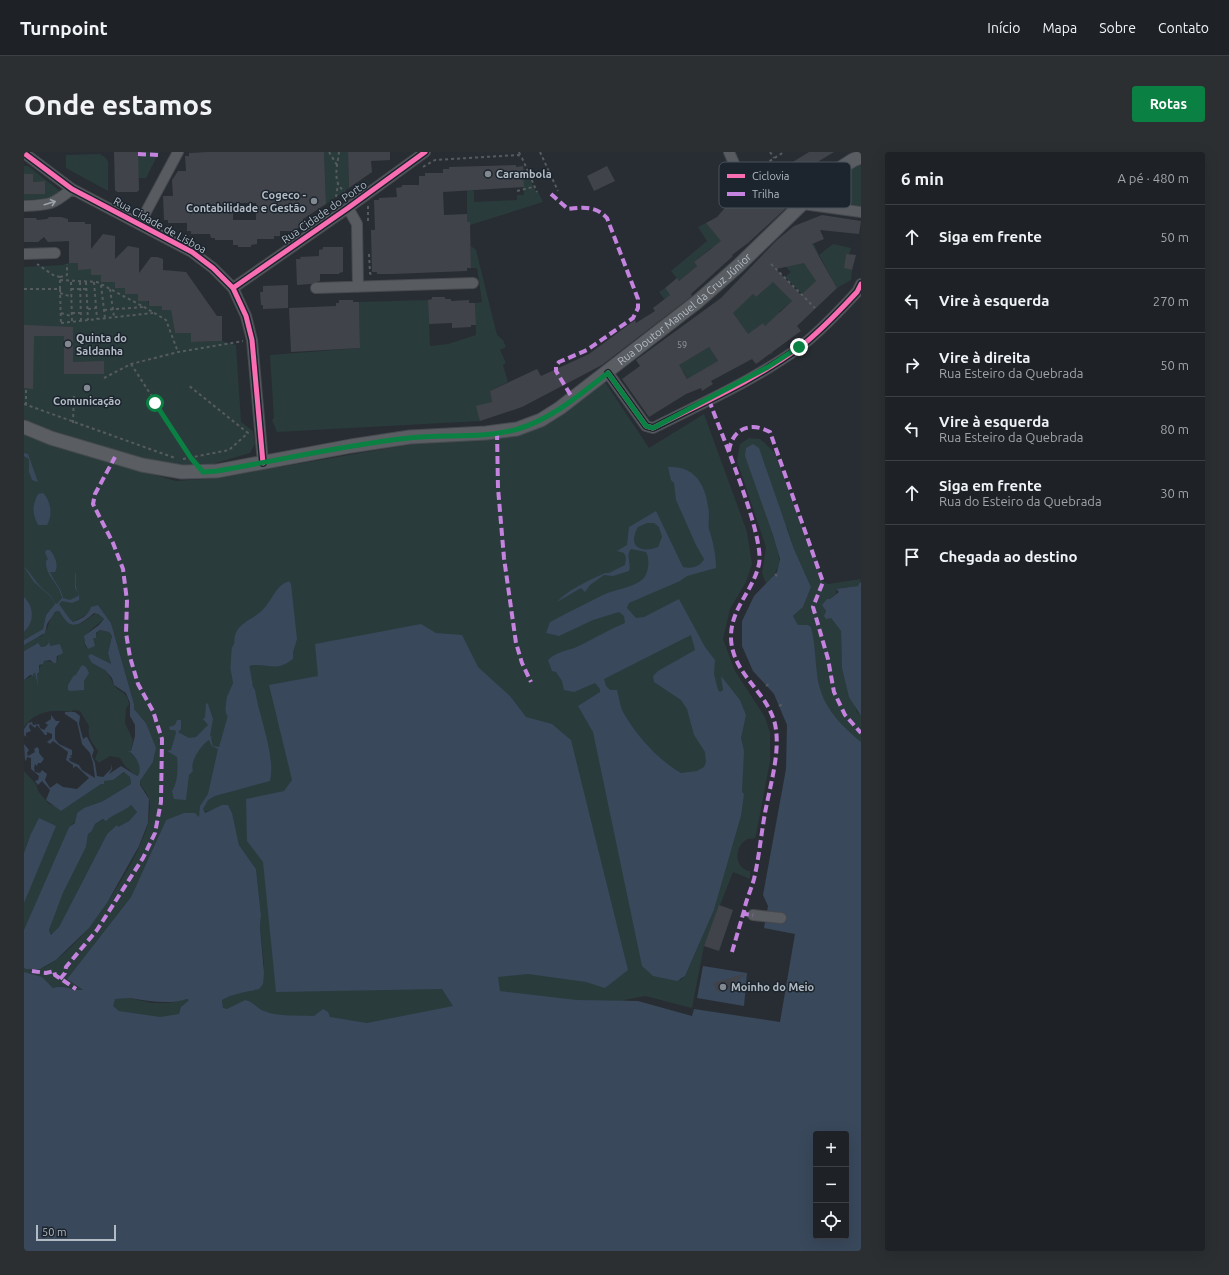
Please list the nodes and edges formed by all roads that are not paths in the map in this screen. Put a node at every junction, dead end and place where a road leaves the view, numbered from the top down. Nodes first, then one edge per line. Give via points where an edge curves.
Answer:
1 (178, 152) edge
2 (425, 152) edge
3 (729, 152) edge
4 (24, 153) edge
5 (861, 157) edge
6 (733, 162) edge
7 (850, 162) edge
8 (72, 189) junction
9 (24, 206) edge
10 (348, 208) junction
11 (799, 208) edge
12 (832, 208) edge
13 (861, 212) edge
14 (140, 223) junction
15 (55, 253) dead end
16 (24, 254) edge
17 (473, 283) dead end
18 (861, 284) edge
19 (358, 287) junction
20 (233, 288) junction
21 (316, 288) dead end
22 (608, 373) junction
23 (24, 427) edge
24 (264, 463) junction
25 (752, 915) dead end
26 (781, 918) dead end

1 - 14 street
2 - 10 street, Rua Cidade do Porto
3 - 6 street
4 - 8 street, Rua Cidade de Lisboa
5 - 7 main road, Rua Doutor Manuel da Cruz Júnior
9 -> 8 street via 55,203
8 - 14 street, Rua Cidade de Lisboa
10 - 19 street via 357,224
10 - 20 street, Rua Cidade do Porto
11 - 22 main road, Rua Doutor Manuel da Cruz Júnior via 697,302
12 - 13 street
14 - 20 street, Rua Cidade de Lisboa via 192,252
15 - 16 street
17 - 19 street
18 - 22 street via 857,292 814,335 760,372 653,428 646,426
19 - 21 street
20 - 24 street, Rua Cidade de Lisboa via 246,316 252,340
22 - 24 main road, Rua Doutor Manuel da Cruz Júnior via 541,420 517,429 410,437
23 - 24 main road, Rua Doutor Manuel da Cruz Júnior via 51,438 142,465 182,472 203,472
25 - 26 street

